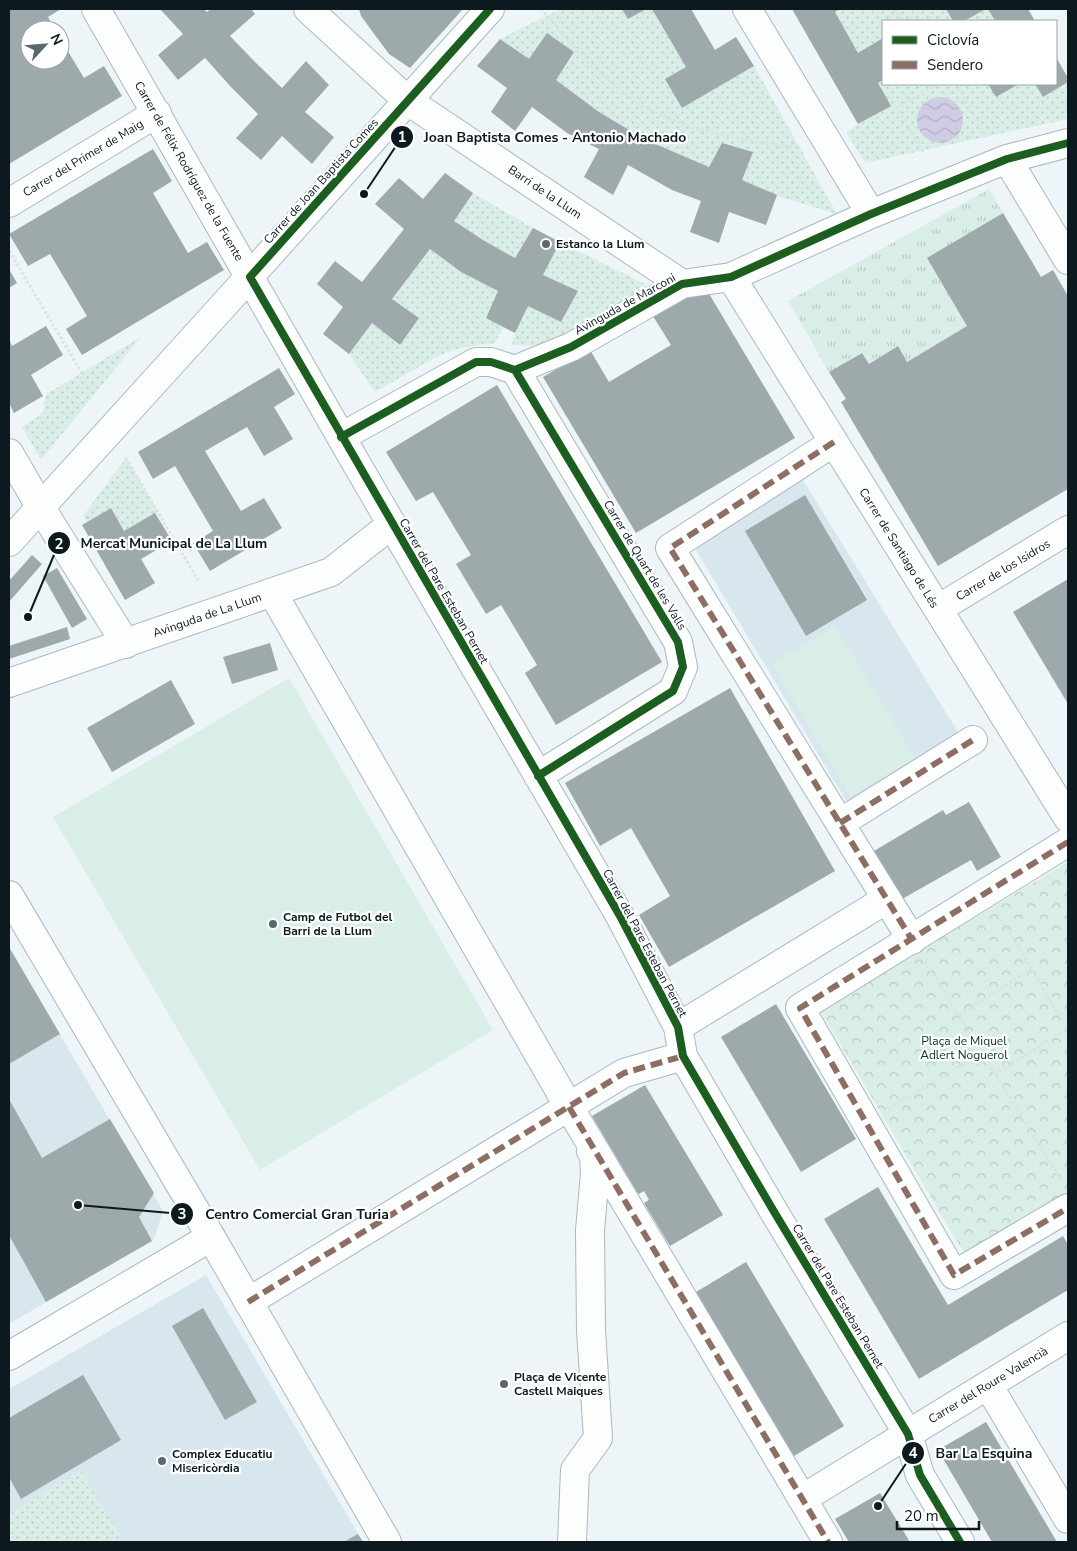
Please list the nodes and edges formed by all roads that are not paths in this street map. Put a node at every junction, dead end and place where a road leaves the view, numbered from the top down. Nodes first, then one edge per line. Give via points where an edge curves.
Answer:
1 (96, 9) edge
2 (308, 9) edge
3 (490, 9) edge
4 (747, 9) edge
5 (408, 101) junction
6 (157, 113) junction
7 (1068, 143) edge
8 (1007, 159) junction
9 (9, 203) edge
10 (871, 214) junction
11 (1068, 260) edge
12 (250, 277) junction
13 (731, 277) junction
14 (682, 284) junction
15 (515, 370) junction
16 (342, 437) junction
17 (834, 442) junction
18 (9, 453) edge
19 (41, 508) junction
20 (392, 524) junction
21 (1068, 530) edge
22 (9, 542) edge
23 (272, 592) junction
24 (938, 609) junction
25 (126, 644) junction
26 (9, 683) edge
27 (973, 740) dead end
28 (538, 776) junction
29 (1068, 818) edge
30 (840, 823) junction
31 (1068, 842) edge
32 (9, 895) edge
33 (886, 899) junction
34 (912, 940) junction
35 (678, 1027) junction
36 (683, 1056) junction
37 (569, 1107) junction
38 (1066, 1196) edge
39 (211, 1237) junction
40 (248, 1302) junction
41 (1068, 1336) edge
42 (9, 1356) edge
43 (988, 1385) junction
44 (908, 1434) junction
45 (802, 1499) junction
46 (1068, 1519) edge
47 (387, 1542) edge
48 (572, 1542) edge
49 (828, 1542) edge
50 (960, 1542) edge

1 - 6 street, Carrer de Félix Rodríguez de la Fuente
2 - 5 street, Barri de la Llum
3 - 5 street, Carrer de Joan Baptista Comes
4 - 10 street
5 - 12 street, Carrer de Joan Baptista Comes
5 - 14 street, Barri de la Llum
6 - 9 street, Carrer del Primer de Maig
6 - 12 street, Carrer de Félix Rodríguez de la Fuente
7 - 8 street, Avinguda de Marconi
8 - 10 street, Avinguda de Marconi
8 - 11 street
10 - 13 street, Avinguda de Marconi
12 - 16 street, Carrer de Félix Rodríguez de la Fuente
12 - 19 street, Carrer de Joan Baptista Comes
13 - 14 street, Avinguda de Marconi
13 - 17 street, Carrer de Santiago de Lés
14 - 15 street, Avinguda de Marconi via 571,347
15 - 16 street via 491,362 476,362
15 - 28 street, Carrer de Quart de les Valls via 678,642 683,667 673,691
16 - 20 street, Carrer del Pare Esteban Pernet
17 - 24 street, Carrer de Santiago de Lés
17 - 30 street via 670,548
18 - 19 street
19 - 22 street, Carrer de Joan Baptista Comes
19 - 25 street
20 - 23 street, Avinguda de La Llum via 331,572
20 - 28 street, Carrer del Pare Esteban Pernet
21 - 24 street, Carrer de los Isidros
23 - 25 street, Avinguda de La Llum
23 - 37 street
24 - 29 street, Carrer de Santiago de Lés
25 - 26 street, Avinguda de La Llum
27 - 30 street
28 - 35 street, Carrer del Pare Esteban Pernet via 620,916
30 - 33 street
31 - 34 street
32 - 39 street
33 - 34 street
33 - 35 street
34 - 38 street via 800,1008 954,1275
35 - 36 street, Carrer del Pare Esteban Pernet
36 - 37 street via 624,1073
36 - 44 street, Carrer del Pare Esteban Pernet
37 - 40 street
37 - 45 street
37 - 48 street via 594,1155 590,1230 591,1330 598,1438 575,1470
39 - 40 street
39 - 42 street
40 - 47 street
41 - 43 street, Carrer del Roure Valencià
43 - 44 street, Carrer del Roure Valencià
43 - 46 street
44 - 45 street, Carrer del Roure Valencià
44 - 50 street, Carrer del Pare Esteban Pernet via 920,1475
45 - 49 street

